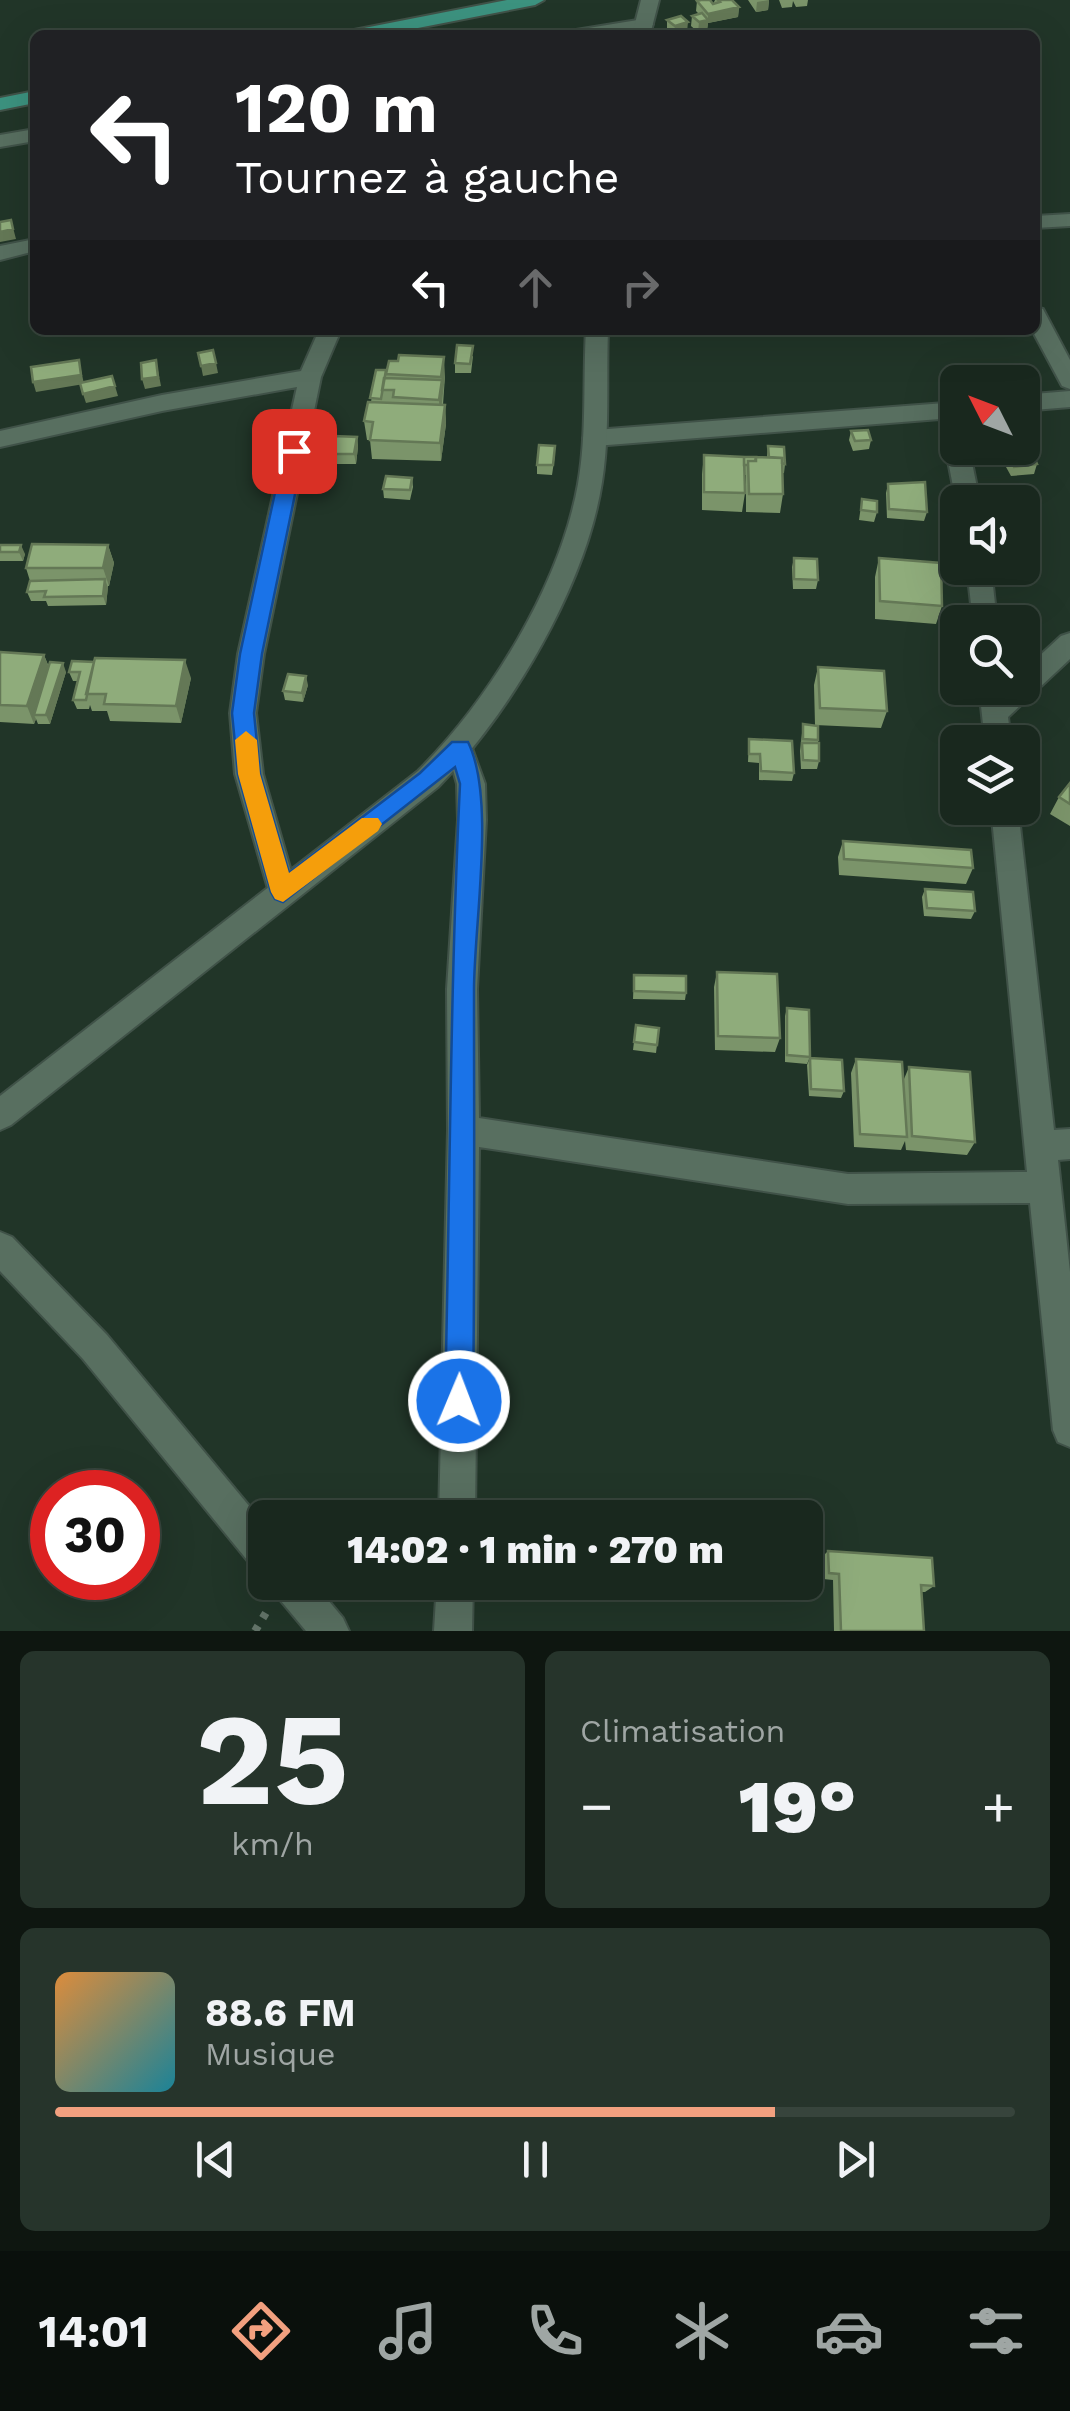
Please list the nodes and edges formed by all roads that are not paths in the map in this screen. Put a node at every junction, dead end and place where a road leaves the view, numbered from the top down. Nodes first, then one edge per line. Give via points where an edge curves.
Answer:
1 (534, 0) edge
2 (650, 0) edge
3 (380, 30) edge
4 (642, 30) edge
5 (30, 98) edge
6 (0, 104) edge
7 (30, 136) edge
8 (0, 141) edge
9 (1070, 220) edge
10 (1040, 222) edge
11 (30, 246) edge
12 (0, 253) edge
13 (1040, 324) edge
14 (328, 335) edge
15 (597, 335) edge
16 (310, 378) junction
17 (1070, 381) edge
18 (1070, 399) edge
19 (1040, 402) edge
20 (940, 411) edge
21 (595, 438) junction
22 (2, 443) edge
23 (1070, 643) edge
24 (1040, 666) edge
25 (460, 748) junction
26 (1008, 825) edge
27 (283, 892) junction
28 (0, 1115) edge
29 (464, 1130) junction
30 (1056, 1145) edge
31 (1046, 1187) junction
32 (0, 1248) edge
33 (1070, 1430) edge
34 (457, 1500) edge
35 (248, 1533) edge
36 (304, 1600) edge
37 (454, 1600) edge
38 (330, 1631) edge
39 (453, 1631) edge

1 - 3 main road
2 - 4 street
5 - 6 main road
7 - 8 street
9 - 10 street
11 - 12 street
13 - 17 street
14 - 16 street
15 - 21 street
16 - 22 street via 162,403
16 - 27 street via 243,713 249,774
18 - 19 street
20 - 21 street
21 - 25 street via 584,507 550,596
23 - 24 street
25 - 27 street
25 - 29 street via 472,820 462,988
26 - 30 street
27 - 28 street
29 - 31 street via 848,1189
29 - 34 street
30 - 31 street
31 - 33 street
32 - 35 street via 95,1347
36 - 38 street
37 - 39 street

